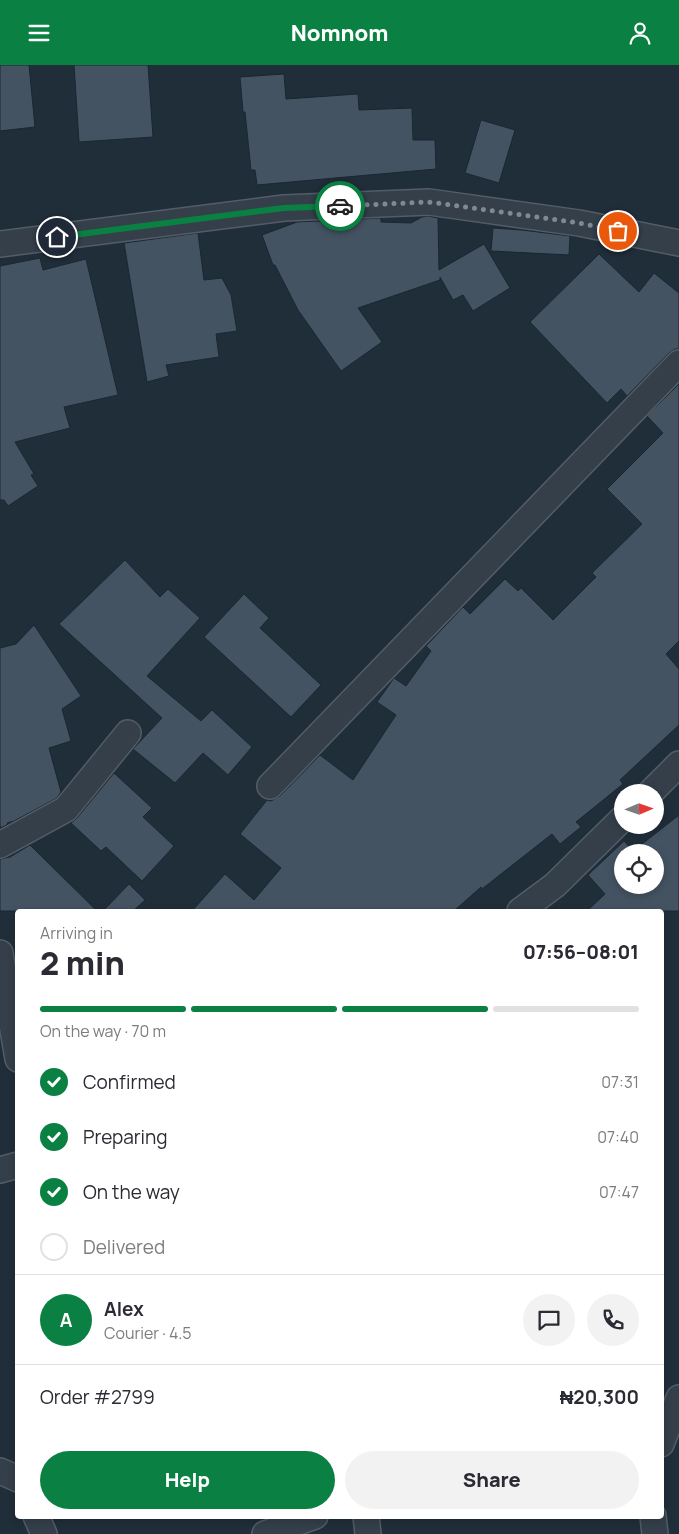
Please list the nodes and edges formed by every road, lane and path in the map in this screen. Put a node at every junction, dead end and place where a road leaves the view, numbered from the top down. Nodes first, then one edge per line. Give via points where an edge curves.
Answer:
1 (0, 244) edge
2 (678, 244) edge
3 (679, 363) edge
4 (128, 733) dead end
5 (679, 764) edge
6 (659, 784) edge
7 (270, 786) dead end
8 (614, 827) edge
9 (0, 845) edge
10 (523, 909) edge
11 (0, 953) edge
12 (15, 1041) edge
13 (15, 1166) edge
14 (0, 1170) edge
15 (679, 1398) edge
16 (664, 1436) edge
17 (0, 1471) edge
18 (15, 1478) edge
19 (37, 1519) edge
20 (307, 1519) edge
21 (366, 1519) edge
22 (653, 1519) edge
23 (44, 1534) edge
24 (265, 1534) edge
25 (368, 1534) edge
26 (655, 1534) edge

1 - 2 street via 284,208 429,202 579,223
3 - 7 street
4 - 9 street via 66,809
5 - 6 street
8 - 10 street via 555,885
11 - 12 street
13 - 14 street
15 - 16 street
17 - 18 street
19 - 23 street
20 - 24 street
21 - 25 street
22 - 26 street

